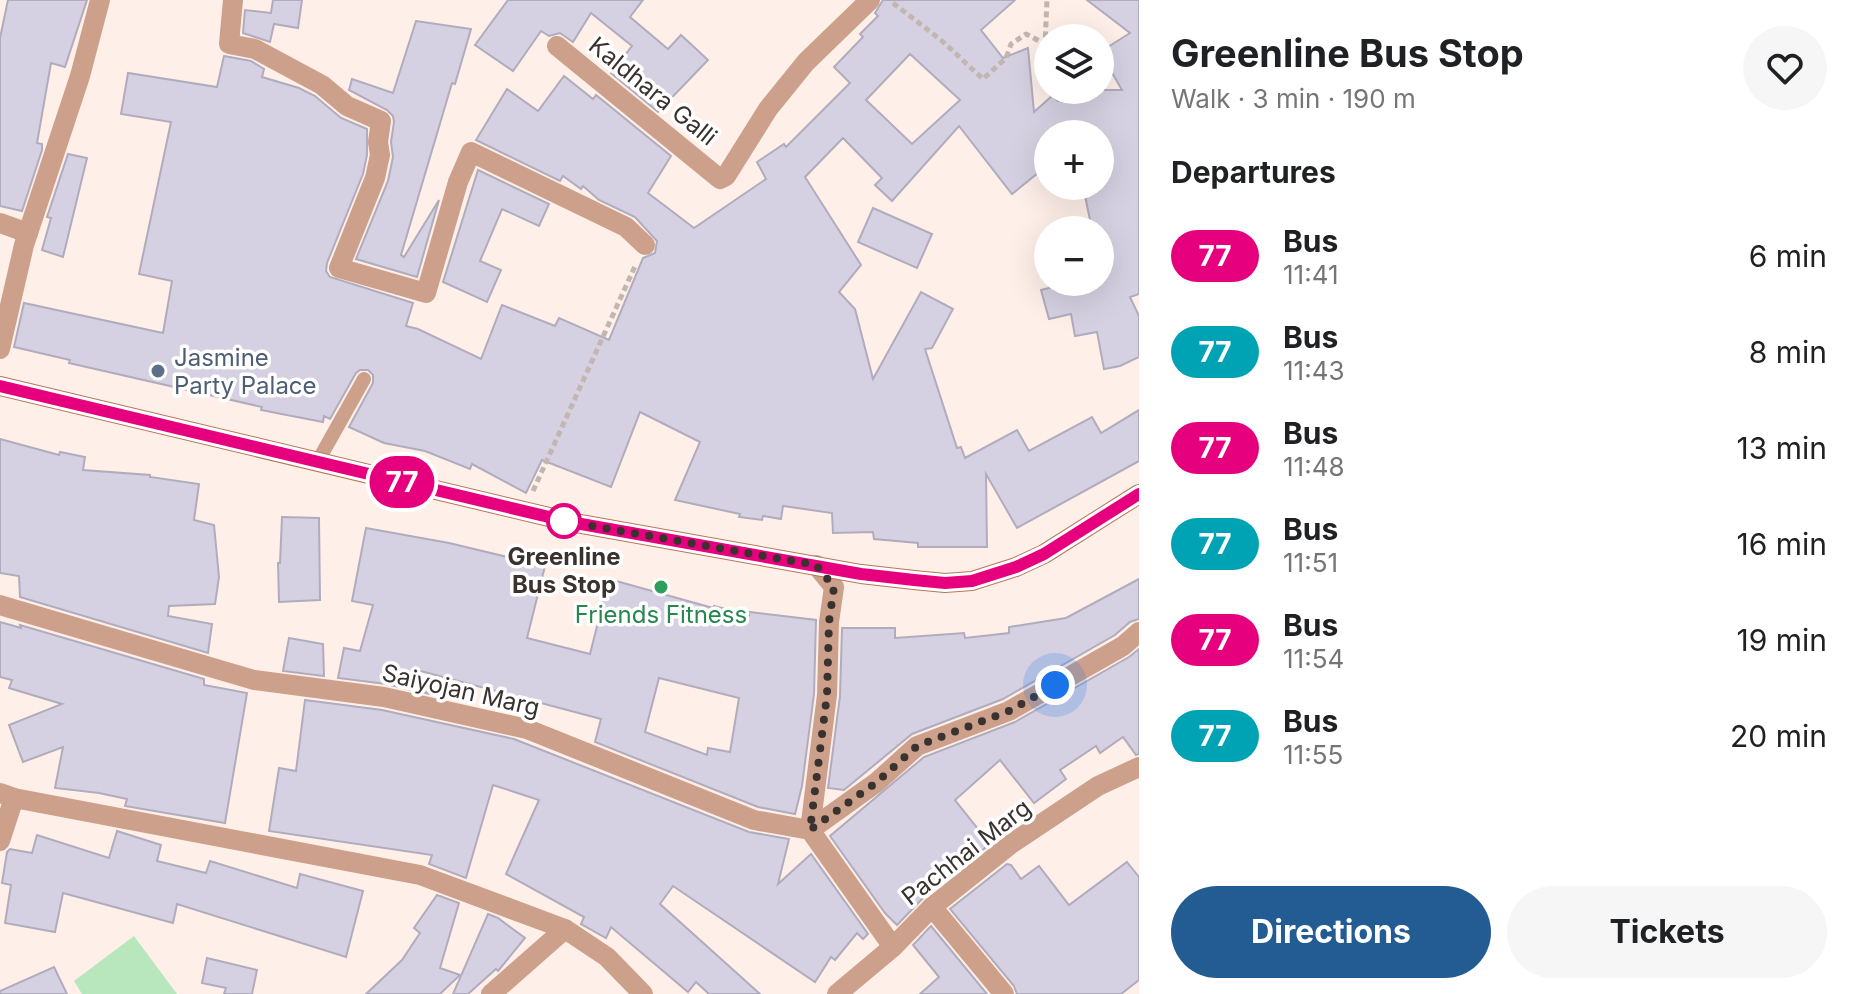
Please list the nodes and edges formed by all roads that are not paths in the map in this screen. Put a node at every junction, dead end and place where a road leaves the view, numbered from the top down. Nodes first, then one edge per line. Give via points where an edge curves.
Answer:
1 (100, 0) edge
2 (870, 0) edge
3 (232, 2) edge
4 (557, 46) dead end
5 (0, 223) edge
6 (28, 233) junction
7 (645, 245) road end
8 (0, 349) edge
9 (364, 379) dead end
10 (0, 386) edge
11 (318, 461) junction
12 (1139, 494) edge
13 (816, 565) junction
14 (0, 605) edge
15 (1139, 632) edge
16 (1139, 767) edge
17 (7, 795) edge
18 (810, 830) junction
19 (0, 841) edge
20 (932, 907) junction
21 (565, 929) junction
22 (893, 947) junction
23 (491, 994) edge
24 (643, 994) edge
25 (837, 994) edge
26 (1004, 994) edge

1 - 6 street
2 - 4 street, Kaldhara Galli via 806,62 720,179
3 - 7 street via 229,44 255,49 381,121 375,178 339,268 426,293 471,152 626,227
5 - 6 street
6 - 8 street
9 - 11 lane
10 - 11 main road
11 - 13 main road via 585,525
12 - 13 main road via 1044,554 972,581 914,580
13 - 18 street via 834,587
14 - 18 street, Saiyojan Marg via 254,680 384,697 527,729 754,820
15 - 18 street via 1009,711 917,746
16 - 20 street, Pachhai Marg via 1098,786 1011,844
17 - 19 street
17 - 21 street via 420,875
18 - 22 street
20 - 22 street, Pachhai Marg
20 - 26 street
21 - 23 street
21 - 24 street via 607,957
22 - 25 street, Pachhai Marg

